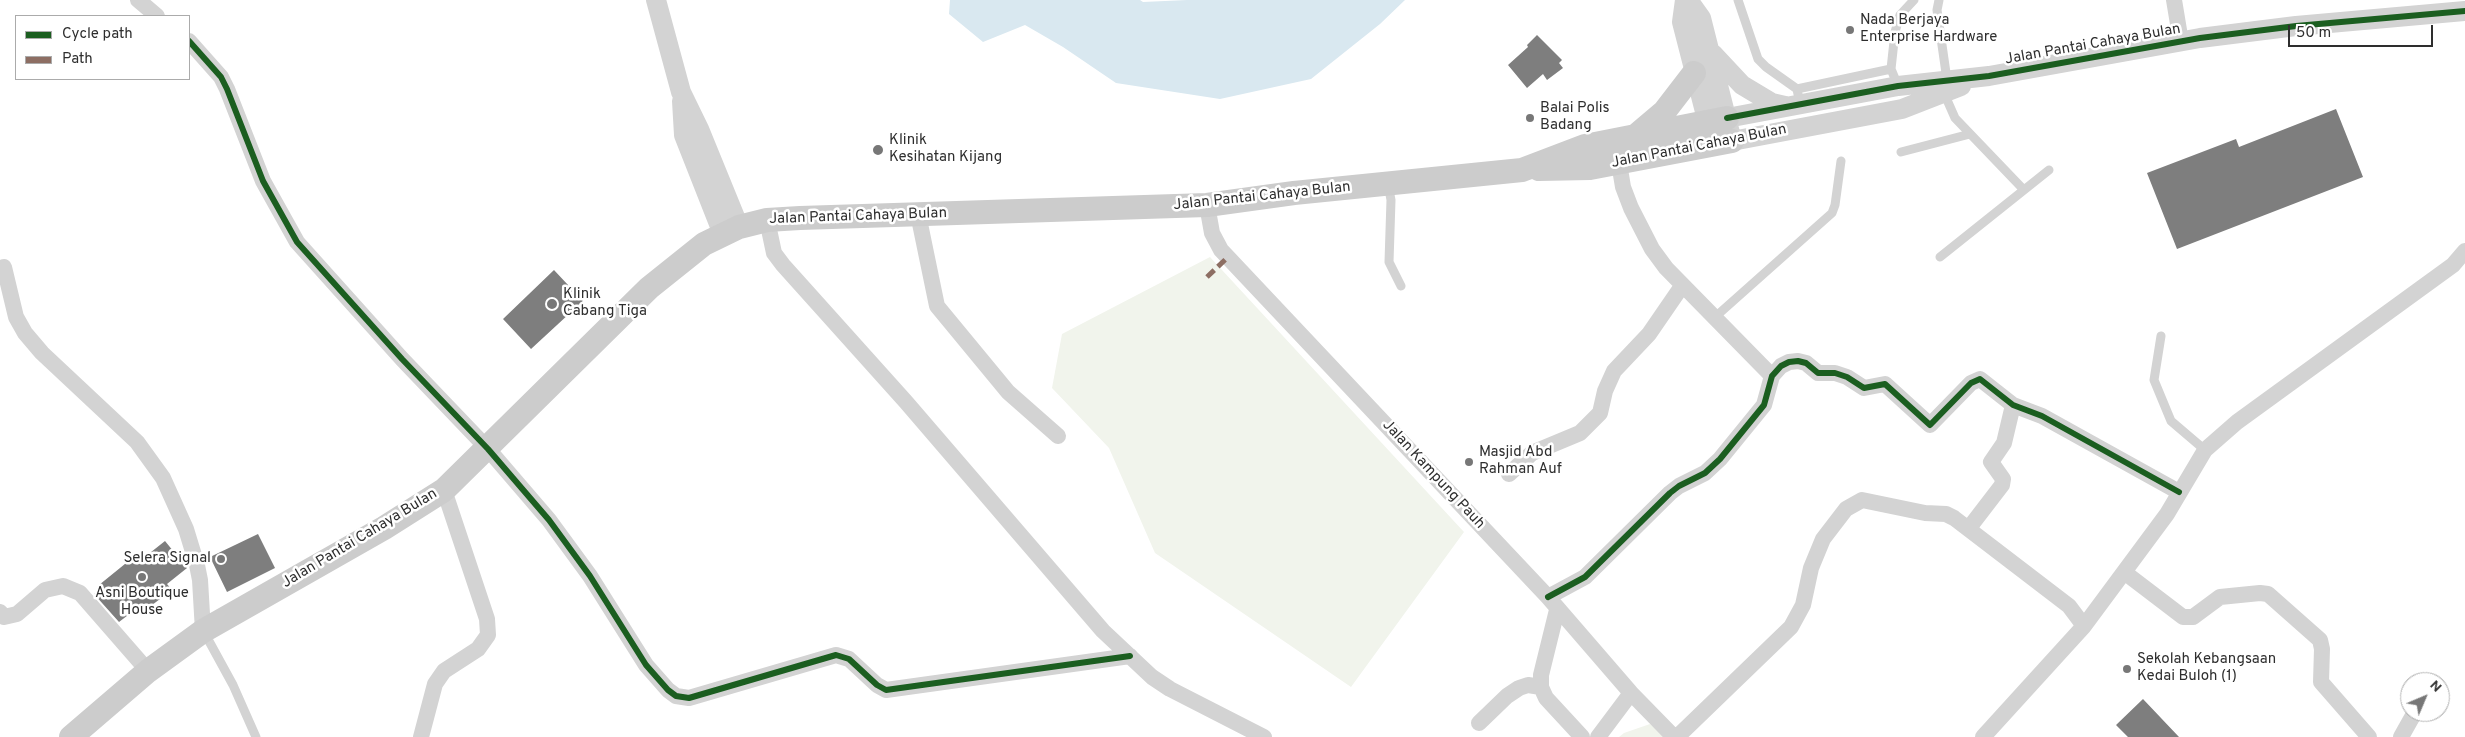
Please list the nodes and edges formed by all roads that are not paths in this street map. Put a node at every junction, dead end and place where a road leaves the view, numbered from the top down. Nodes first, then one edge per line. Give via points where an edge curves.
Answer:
1 (138, 0) edge
2 (656, 0) edge
3 (1686, 0) edge
4 (1738, 0) edge
5 (1914, 0) edge
6 (1939, 0) edge
7 (2174, 0) edge
8 (2440, 7) edge
9 (2465, 11) edge
10 (156, 15) edge
11 (190, 42) edge
12 (2181, 42) junction
13 (1708, 46) junction
14 (1694, 74) junction
15 (1894, 78) junction
16 (1945, 87) junction
17 (1795, 100) junction
18 (1720, 132) junction
19 (1970, 134) junction
20 (1624, 138) junction
21 (1901, 152) dead end
22 (1841, 161) dead end
23 (1618, 163) junction
24 (1531, 166) junction
25 (2049, 170) dead end
26 (1388, 184) junction
27 (2024, 190) junction
28 (1207, 206) junction
29 (918, 214) junction
30 (767, 220) junction
31 (731, 230) junction
32 (2465, 251) edge
33 (1940, 257) dead end
34 (4, 267) dead end
35 (1401, 286) dead end
36 (1682, 286) junction
37 (1714, 318) junction
38 (2160, 336) dead end
39 (1772, 376) junction
40 (2013, 404) junction
41 (1058, 436) dead end
42 (488, 449) junction
43 (2206, 450) junction
44 (1509, 474) dead end
45 (444, 490) junction
46 (2179, 492) junction
47 (1969, 528) junction
48 (2124, 572) junction
49 (1552, 604) junction
50 (0, 612) edge
51 (2084, 626) junction
52 (203, 631) junction
53 (1130, 656) junction
54 (148, 671) junction
55 (1541, 687) junction
56 (1631, 693) junction
57 (2409, 722) edge
58 (1479, 723) dead end
59 (71, 737) edge
60 (256, 737) edge
61 (421, 737) edge
62 (1264, 737) edge
63 (1582, 737) edge
64 (1598, 737) edge
65 (1676, 737) edge
66 (1983, 737) edge
67 (2369, 737) edge
68 (2401, 737) edge

1 - 10 street
2 - 31 street via 681,92 699,129
3 - 13 street via 1701,18
3 - 14 street via 1682,22
4 - 17 lane via 1758,59
5 - 15 lane via 1896,23
6 - 16 lane via 1937,10
7 - 12 street
8 - 9 street, Jalan Pantai Cahaya Bulan
8 - 12 street, Jalan Pantai Cahaya Bulan
11 - 42 street via 221,77 263,181 297,242
12 - 16 street, Jalan Pantai Cahaya Bulan via 1989,76
13 - 17 street via 1742,85 1772,103
13 - 18 street
14 - 18 street
14 - 20 main road via 1664,112 1639,134
15 - 16 street, Jalan Pantai Cahaya Bulan
15 - 17 street, Jalan Pantai Cahaya Bulan
16 - 18 street, Jalan Pantai Cahaya Bulan via 1902,109
16 - 19 lane via 1953,114
17 - 18 street, Jalan Pantai Cahaya Bulan
18 - 20 main road, Jalan Pantai Cahaya Bulan
18 - 23 main road, Jalan Pantai Cahaya Bulan
19 - 21 lane
19 - 27 lane
20 - 24 main road, Jalan Pantai Cahaya Bulan via 1585,146
22 - 37 lane via 1832,212
23 - 24 main road, Jalan Pantai Cahaya Bulan via 1590,168
23 - 36 street via 1623,187 1640,228
24 - 26 main road, Jalan Pantai Cahaya Bulan
25 - 27 lane
26 - 28 main road, Jalan Pantai Cahaya Bulan
26 - 35 lane via 1391,200 1389,262
27 - 33 lane
28 - 29 main road, Jalan Pantai Cahaya Bulan
28 - 49 street, Jalan Kampung Pauh via 1212,233 1220,250
29 - 30 main road, Jalan Pantai Cahaya Bulan
29 - 41 street via 937,306 1008,392
30 - 31 main road, Jalan Pantai Cahaya Bulan
30 - 53 street via 774,253 1103,631
31 - 42 main road, Jalan Pantai Cahaya Bulan via 683,258 649,288
32 - 43 street via 2453,265 2245,416
34 - 52 street via 16,317 24,333 137,442 163,478 186,529 197,565
36 - 37 street
36 - 44 street via 1649,334 1614,371 1605,390 1600,413 1580,433 1532,453
37 - 39 street
38 - 43 lane via 2154,380 2171,421
39 - 40 street via 1782,366 1798,361 1818,373 1847,377 1861,388 1885,384 1930,425 1977,379
39 - 49 street via 1764,405 1720,459 1705,473 1670,493 1585,577
40 - 46 street via 2042,416
40 - 47 street via 2004,443 1991,462 2003,479 2002,485
42 - 45 main road, Jalan Pantai Cahaya Bulan
42 - 53 street via 549,520 590,576 646,665 676,696 689,698 836,655 849,658 886,690
43 - 46 street
45 - 52 main road, Jalan Pantai Cahaya Bulan
45 - 61 street via 487,619 488,636 478,649 444,671 436,684
46 - 48 street via 2167,514
47 - 51 street via 2068,606
47 - 65 street via 1946,514 1904,510 1869,500 1846,508 1816,553 1803,605 1791,627
48 - 51 street
48 - 67 street via 2183,617 2193,617 2220,597 2260,593 2271,596 2320,640 2320,682
49 - 55 street
49 - 56 street, Jalan Kampung Pauh
50 - 54 street via 4,617 17,614 45,590 63,586 80,593
51 - 66 street
52 - 54 main road, Jalan Pantai Cahaya Bulan
52 - 60 lane via 233,685
53 - 62 street via 1170,689
54 - 59 main road, Jalan Pantai Cahaya Bulan
55 - 58 street via 1528,685 1519,688
55 - 63 street via 1546,698
56 - 64 street
56 - 65 street, Jalan Kampung Pauh
57 - 68 street

